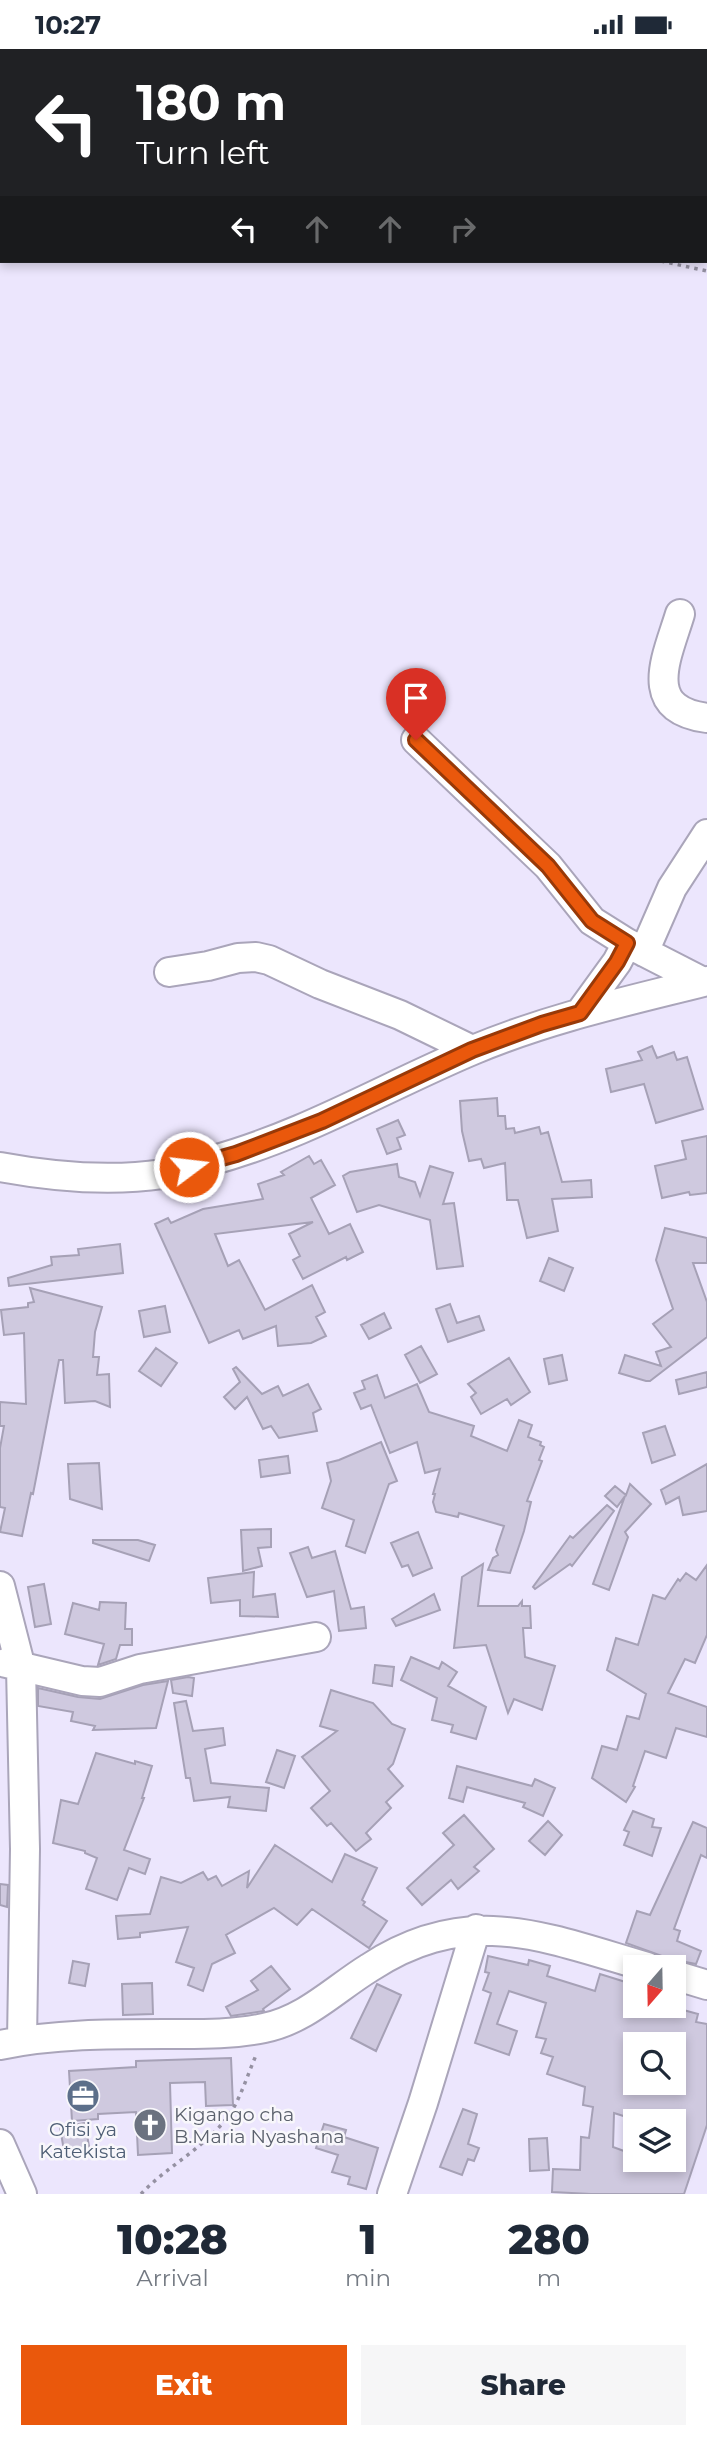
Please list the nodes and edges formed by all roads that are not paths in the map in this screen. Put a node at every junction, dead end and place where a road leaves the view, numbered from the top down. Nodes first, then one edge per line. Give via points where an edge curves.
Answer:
1 (680, 614) dead end
2 (707, 718) edge
3 (416, 740) dead end
4 (707, 834) edge
5 (697, 864) edge
6 (635, 948) junction
7 (169, 972) dead end
8 (705, 982) edge
9 (580, 1013) junction
10 (472, 1050) junction
11 (0, 1167) edge
12 (0, 1586) edge
13 (316, 1637) dead end
14 (11, 1665) edge
15 (476, 1929) junction
16 (623, 1960) edge
17 (686, 1979) edge
18 (707, 1985) edge
19 (11, 2043) edge
20 (0, 2144) edge
21 (22, 2194) edge
22 (392, 2194) edge

1 - 2 street via 662,677 663,692 677,708
3 - 6 street via 548,866 592,921
4 - 5 street
5 - 6 street
6 - 8 street
6 - 9 street via 617,962
7 - 10 street via 238,958 269,960 400,1014
8 - 9 street
9 - 10 street
10 - 11 street via 322,1121 236,1154 165,1173 99,1178
12 - 14 street
13 - 14 street via 140,1669 100,1682
14 - 19 street via 25,1849
15 - 16 street via 533,1934
15 - 19 street via 428,1937 390,1954 310,2010 267,2028 225,2034 96,2035
15 - 22 street
17 - 18 street
20 - 21 street

